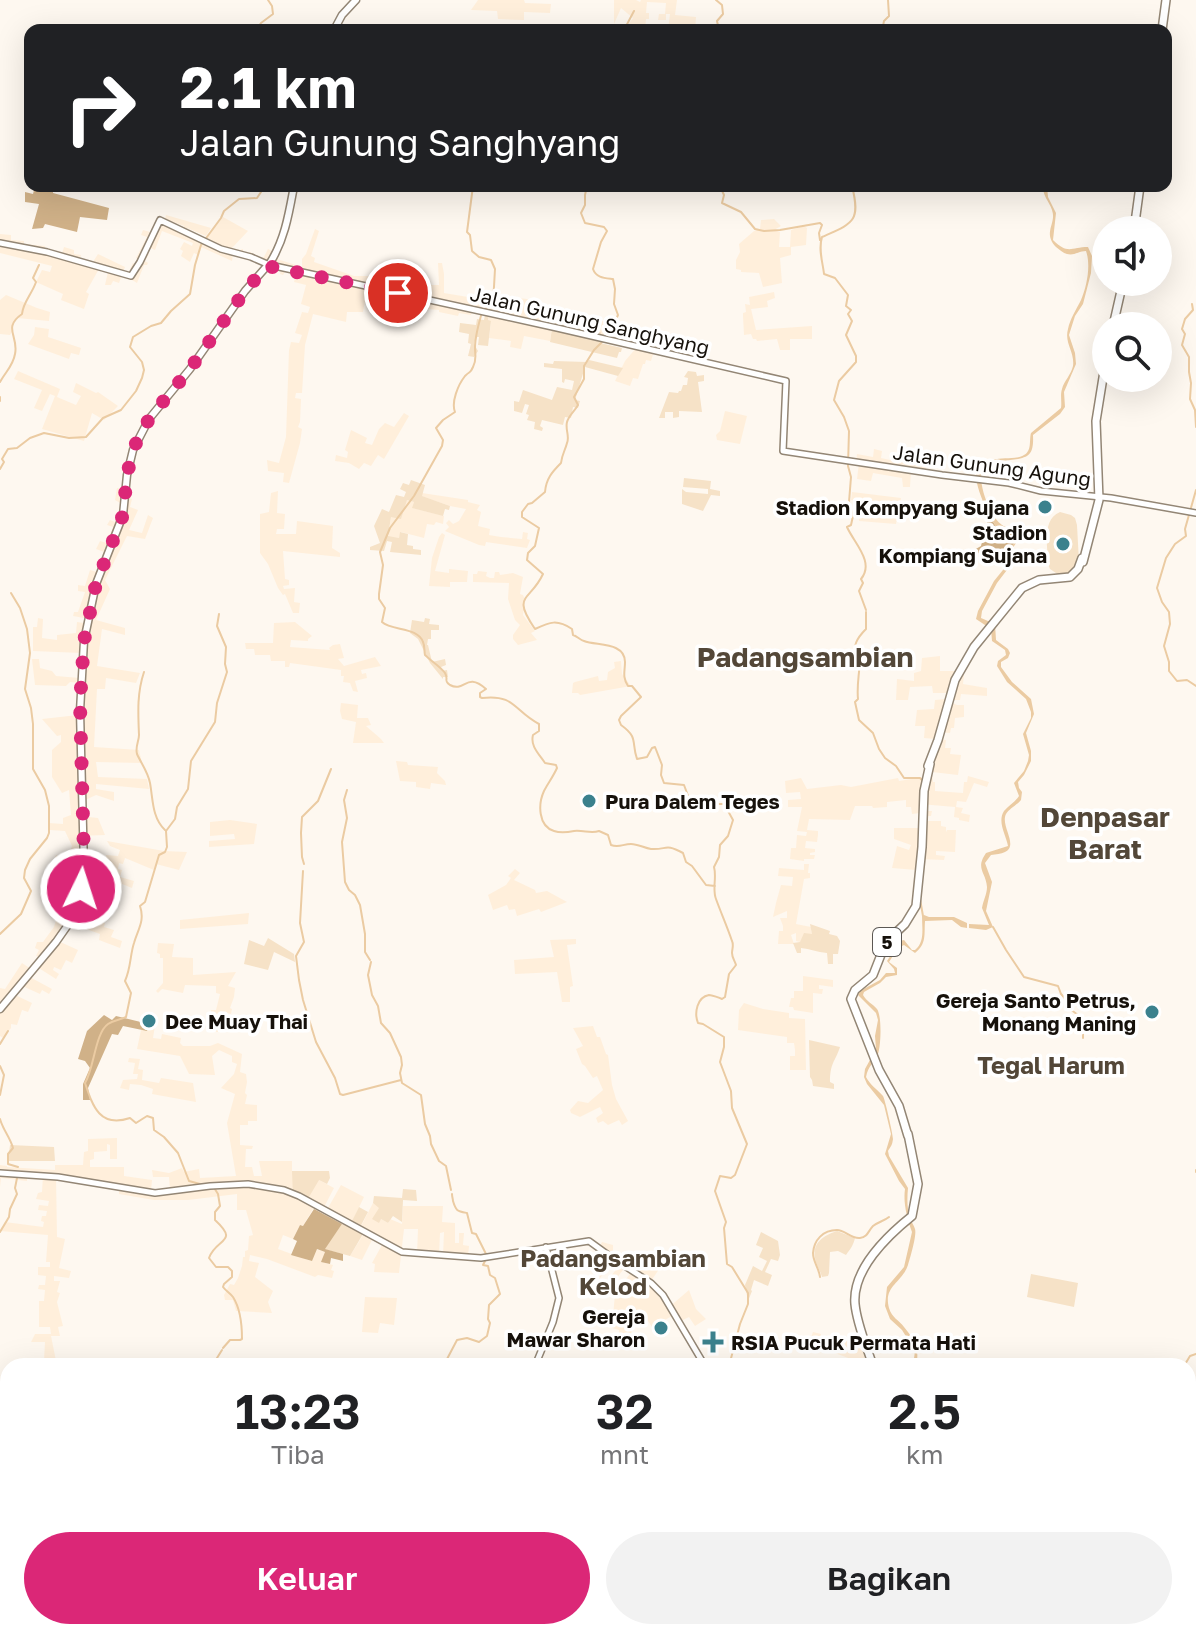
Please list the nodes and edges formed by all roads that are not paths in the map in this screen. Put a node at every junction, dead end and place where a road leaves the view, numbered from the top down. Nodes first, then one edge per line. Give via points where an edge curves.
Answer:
1 (356, 0) edge
2 (1166, 0) edge
3 (337, 24) edge
4 (1163, 24) edge
5 (293, 192) edge
6 (1139, 192) edge
7 (1136, 216) edge
8 (0, 243) edge
9 (268, 264) junction
10 (1100, 392) edge
11 (783, 451) joint
12 (1099, 496) junction
13 (1192, 513) edge
14 (0, 1009) edge
15 (0, 1173) edge
16 (546, 1247) junction
17 (538, 1358) edge
18 (700, 1358) edge
19 (871, 1358) edge

1 - 3 main road
2 - 4 highway
5 - 9 main road via 286,227
6 - 7 highway
8 - 9 main road, Jalan Gunung Sanghyang via 131,276 160,220
9 - 11 main road, Jalan Gunung Sanghyang via 786,381
9 - 14 main road via 152,415 133,450 123,515 96,584 85,632 80,703 84,867 76,915
10 - 12 highway, 5
11 - 12 main road, Jalan Gunung Agung
12 - 13 main road, Jalan Gunung Agung
12 - 19 highway, 5 via 1081,569 1074,578 1036,581 1022,588 974,647 955,680 921,791 916,906 886,942 873,975 852,995 899,1106 918,1184 911,1217 894,1230 856,1284 856,1311
15 - 16 main road via 66,1176 154,1193 262,1186 290,1192 402,1252 485,1258
16 - 17 main road via 559,1298
16 - 18 main road via 590,1241 651,1283

